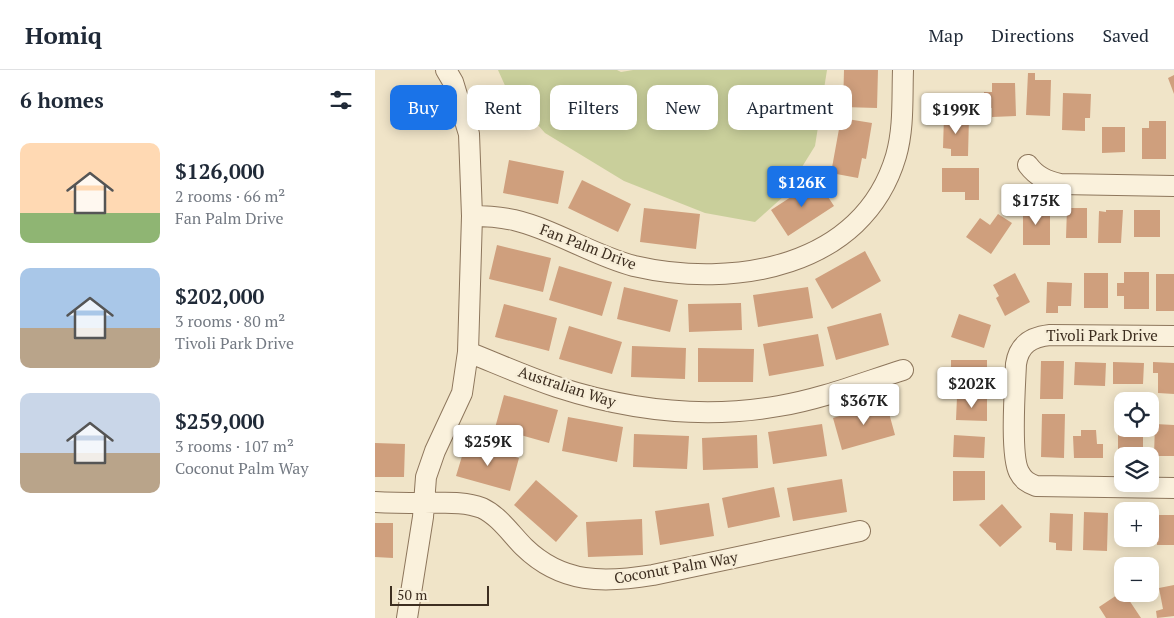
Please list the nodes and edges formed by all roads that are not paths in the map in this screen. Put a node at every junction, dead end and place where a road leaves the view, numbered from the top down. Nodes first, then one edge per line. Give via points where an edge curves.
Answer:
1 (447, 70) edge
2 (903, 70) edge
3 (1028, 165) dead end
4 (1174, 186) edge
5 (473, 216) junction
6 (1174, 336) edge
7 (468, 352) junction
8 (903, 370) dead end
9 (1174, 488) edge
10 (375, 502) edge
11 (424, 503) junction
12 (860, 531) dead end
13 (407, 618) edge

1 - 5 street via 469,134
2 - 5 street, Fan Palm Drive via 898,146 883,188 872,206 851,228 799,260 731,273 653,270 615,260 521,222
3 - 4 street via 1045,180 1060,184
5 - 7 street
6 - 9 street, Tivoli Park Drive via 1050,335 1026,342 1017,355 1016,364 1014,455 1022,478 1036,486
7 - 8 street, Australian Way via 556,386 603,400 696,412 777,406 833,393
7 - 11 street via 462,393 430,463
10 - 11 street, Coconut Palm Way
11 - 12 street, Coconut Palm Way via 461,503 479,507 494,516 544,563 568,575 595,580 646,576
11 - 13 street

